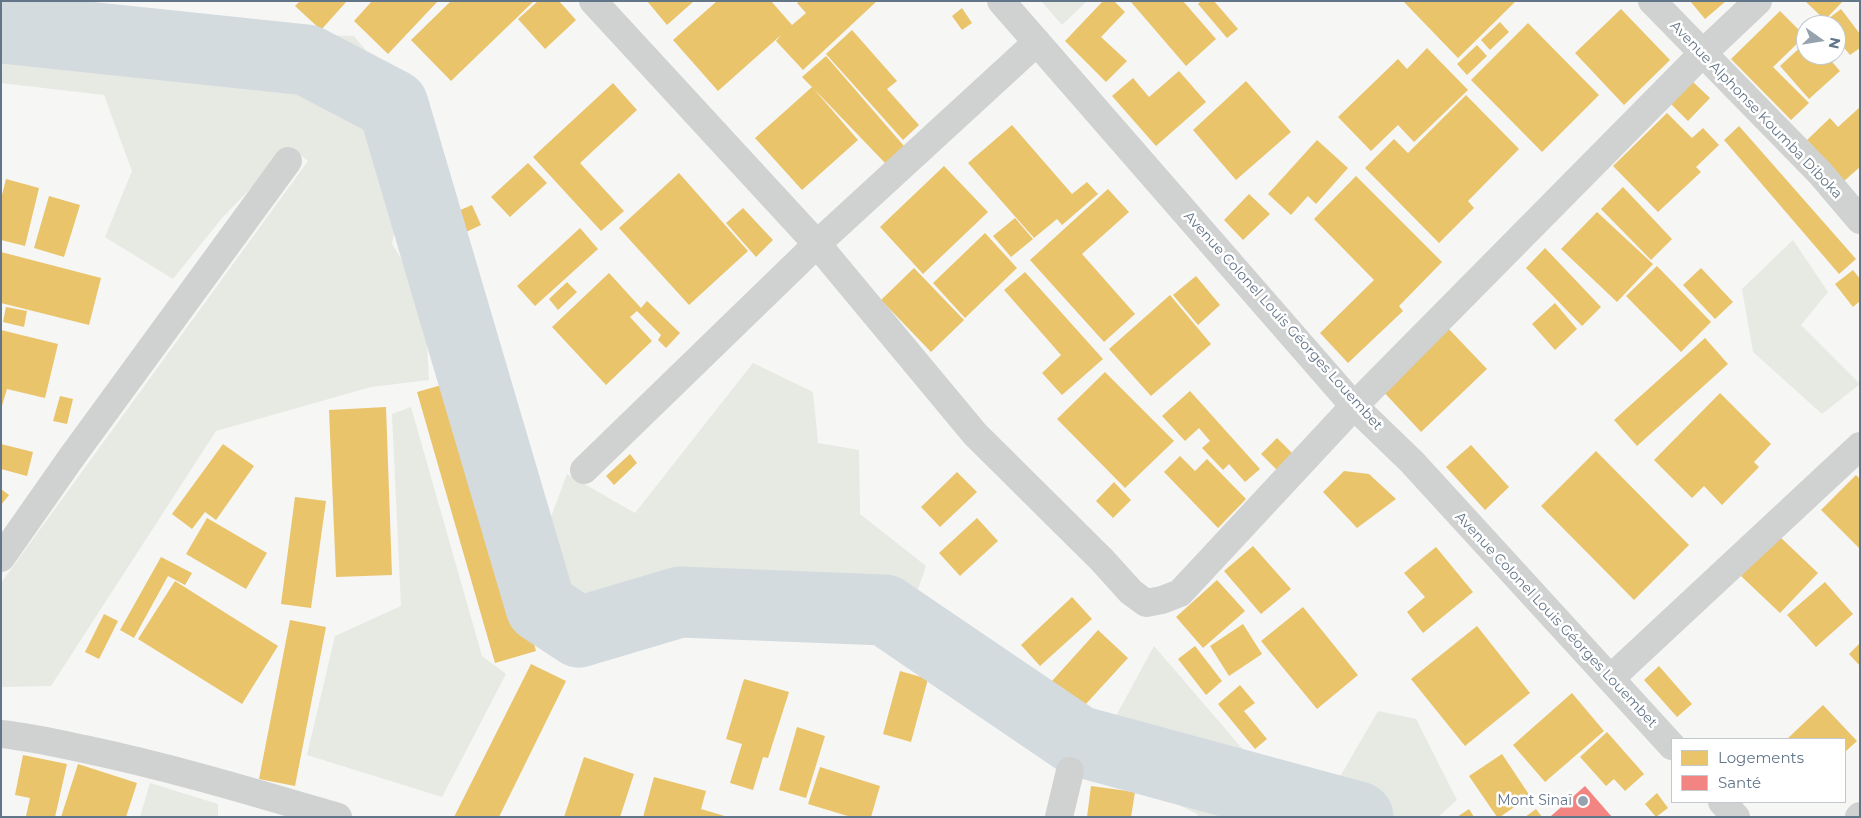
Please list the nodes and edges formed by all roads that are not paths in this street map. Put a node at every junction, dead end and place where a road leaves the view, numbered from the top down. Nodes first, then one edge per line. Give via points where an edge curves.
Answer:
1 (593, 1) edge
2 (1001, 1) edge
3 (1652, 1) edge
4 (1758, 1) edge
5 (1037, 42) junction
6 (1702, 54) junction
7 (288, 162) dead end
8 (1860, 220) edge
9 (817, 244) junction
10 (1354, 406) junction
11 (1860, 446) edge
12 (584, 470) dead end
13 (1, 558) edge
14 (1611, 678) junction
15 (1, 734) edge
16 (1671, 745) edge
17 (1070, 771) dead end
18 (1723, 803) edge
19 (338, 817) edge
20 (1059, 817) edge
21 (1736, 817) edge

1 - 9 street
2 - 5 street, Avenue Colonel Louis Géorges Louembet
3 - 6 street, Avenue Alphonse Koumba Diboka
4 - 6 street
5 - 9 street
5 - 10 street, Avenue Colonel Louis Géorges Louembet
6 - 8 street, Avenue Alphonse Koumba Diboka via 1820,173
6 - 10 street
7 - 13 street
9 - 10 street via 975,434 1131,592 1146,603 1180,593
9 - 12 street
10 - 14 street, Avenue Colonel Louis Géorges Louembet via 1412,462
11 - 14 street
14 - 16 street, Avenue Colonel Louis Géorges Louembet
15 - 19 street via 141,761
17 - 20 street
18 - 21 street

